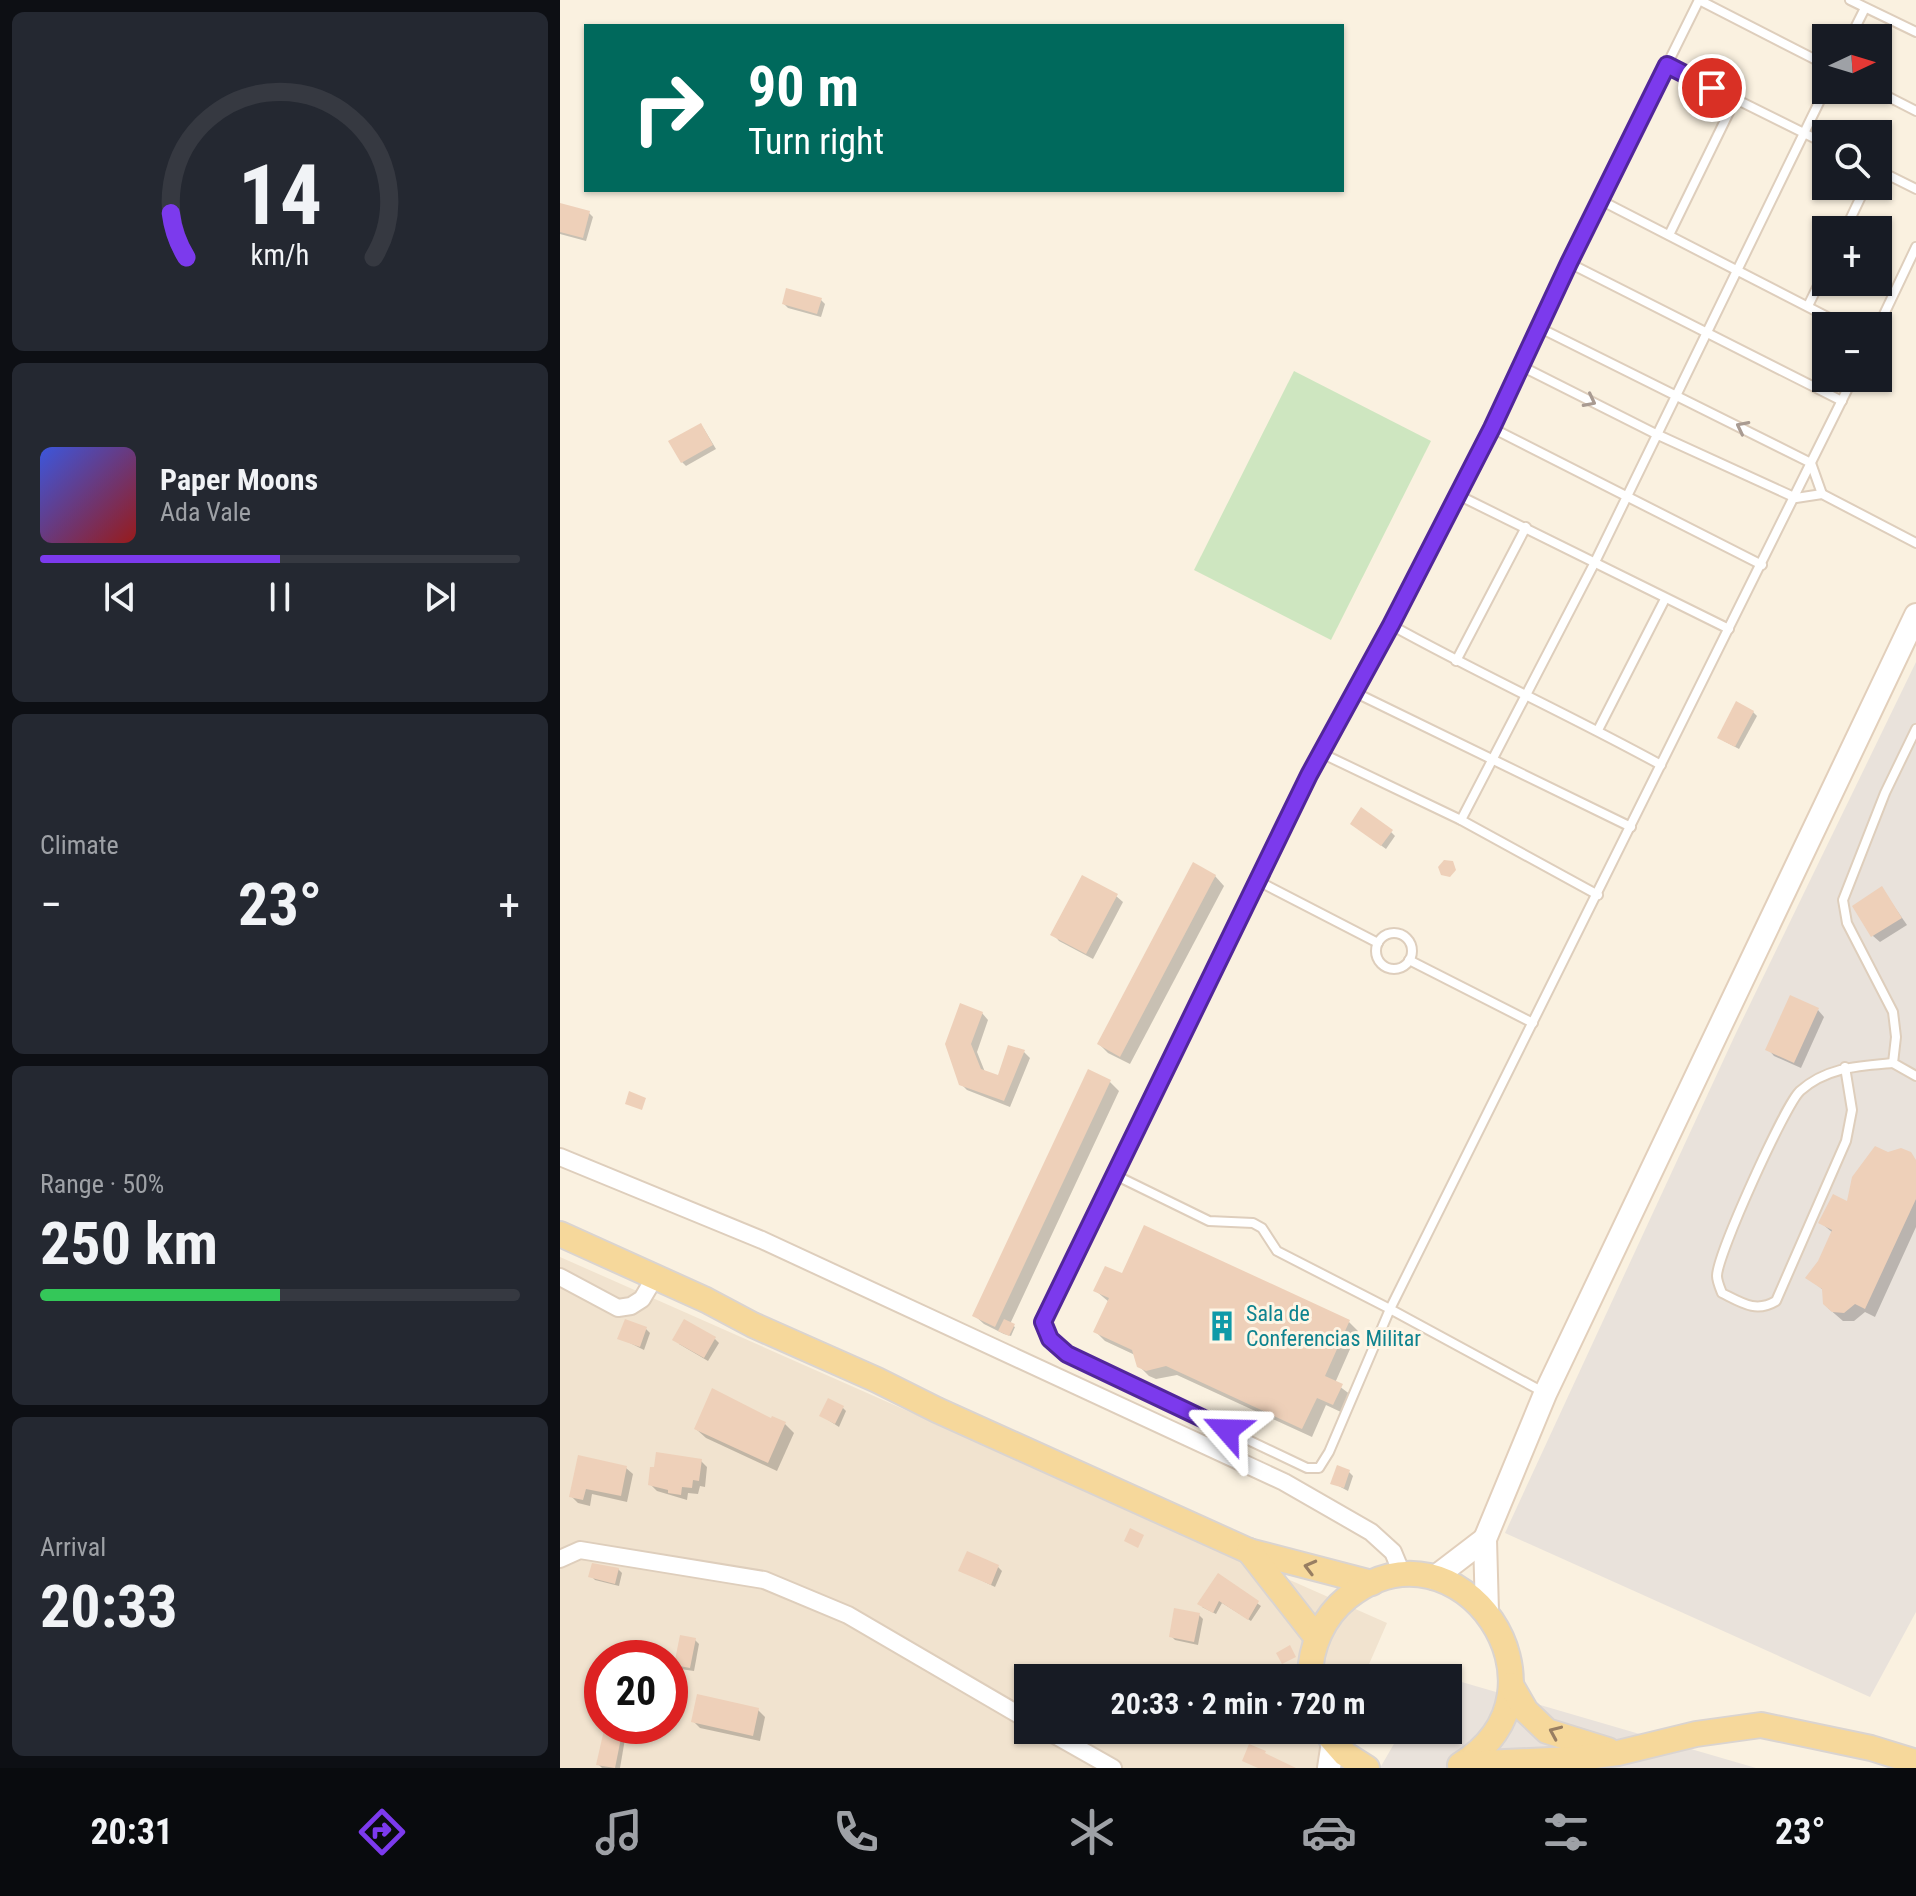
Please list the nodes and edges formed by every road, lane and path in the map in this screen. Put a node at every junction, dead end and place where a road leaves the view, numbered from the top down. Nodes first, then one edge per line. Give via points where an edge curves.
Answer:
1 (1699, 0) edge
2 (1850, 0) edge
3 (1865, 8) junction
4 (1857, 24) edge
5 (1916, 32) edge
6 (1812, 58) edge
7 (1667, 65) junction
8 (1892, 99) edge
9 (1735, 100) junction
10 (1818, 104) edge
11 (1916, 111) edge
12 (1804, 133) junction
13 (1812, 137) edge
14 (1892, 177) edge
15 (1916, 189) edge
16 (1602, 201) junction
17 (1669, 235) junction
18 (1916, 247) edge
19 (1569, 263) junction
20 (1737, 269) junction
21 (1813, 296) edge
22 (1808, 306) junction
23 (1819, 312) edge
24 (1885, 312) edge
25 (1540, 328) junction
26 (1707, 331) junction
27 (1521, 366) junction
28 (1846, 392) edge
29 (1676, 394) junction
30 (1842, 401) junction
31 (1492, 428) junction
32 (1656, 434) junction
33 (1811, 463) junction
34 (1822, 494) junction
35 (1458, 495) junction
36 (1624, 497) junction
37 (1796, 498) junction
38 (1526, 527) junction
39 (1916, 543) edge
40 (1595, 562) junction
41 (1762, 565) junction
42 (1665, 599) junction
43 (1916, 615) edge
44 (1391, 625) junction
45 (1729, 629) junction
46 (1456, 661) junction
47 (1352, 691) junction
48 (1528, 695) junction
49 (1916, 729) edge
50 (1598, 730) junction
51 (1321, 753) junction
52 (1492, 759) junction
53 (1661, 765) junction
54 (1461, 820) junction
55 (1631, 827) junction
56 (1258, 881) junction
57 (1598, 895) junction
58 (1378, 943) junction
59 (1409, 960) junction
60 (1533, 1023) junction
61 (1893, 1063) junction
62 (1845, 1067) junction
63 (1916, 1076) edge
64 (560, 1157) edge
65 (1115, 1175) junction
66 (560, 1234) edge
67 (560, 1277) edge
68 (655, 1277) junction
69 (1390, 1309) junction
70 (1545, 1394) junction
71 (1485, 1539) junction
72 (1249, 1551) junction
73 (560, 1559) edge
74 (1403, 1576) junction
75 (1434, 1578) junction
76 (1372, 1583) junction
77 (1487, 1612) junction
78 (1317, 1638) junction
79 (1311, 1664) edge
80 (1511, 1685) junction
81 (1014, 1712) edge
82 (1071, 1744) edge
83 (1329, 1744) edge
84 (1336, 1744) edge
85 (1618, 1753) junction
86 (1916, 1762) edge
87 (1458, 1766) edge
88 (1113, 1768) edge
89 (1329, 1768) edge
90 (1367, 1768) edge

1 - 6 lane
1 - 7 lane
2 - 3 lane
3 - 4 lane
3 - 5 lane
7 - 9 lane
7 - 16 lane
8 - 11 lane
9 - 12 lane
9 - 17 lane
10 - 12 lane
12 - 13 lane
12 - 20 lane
14 - 15 lane
16 - 17 lane
16 - 19 lane
17 - 20 lane
18 - 24 lane
19 - 25 lane
19 - 26 lane
20 - 22 lane
20 - 26 lane
21 - 22 lane
22 - 23 lane
25 - 27 lane
25 - 29 lane
26 - 29 lane
26 - 30 lane
27 - 31 lane
27 -> 32 lane
28 - 30 lane
29 - 32 lane
33 -> 29 lane
30 - 33 lane
31 - 35 lane
31 - 36 lane
32 - 36 lane
32 - 37 lane
33 - 34 lane
33 - 37 lane
34 - 37 lane
34 - 39 lane
35 - 38 lane
35 - 44 lane
36 - 40 lane
36 - 41 lane
37 - 41 lane
38 - 40 lane
38 - 46 lane
40 - 42 lane
40 - 48 lane
41 - 45 lane
42 - 45 lane
42 - 50 lane
43 - 70 main road
44 - 46 lane
44 - 47 lane
45 - 53 lane
46 - 48 lane
47 - 51 lane
47 - 52 lane
48 - 50 lane
48 - 52 lane
49 - 61 lane via 1843,900 1847,923 1893,1012
50 - 53 lane
51 - 54 lane
51 - 56 lane
52 - 54 lane
52 - 55 lane
53 - 55 lane
54 - 57 lane
55 - 57 lane
56 - 58 lane
56 - 65 lane
57 - 60 lane
58 - 59 lane via 1377,957 1388,968 1397,969
58 - 59 lane via 1389,934 1402,935 1411,946
59 - 60 lane
60 - 69 lane
61 - 62 lane
61 - 63 lane
62 - 62 lane via 1798,1092 1778,1125 1723,1254 1716,1278 1722,1293 1752,1309 1776,1301 1846,1141 1852,1110
64 - 74 street via 762,1240 1284,1482 1371,1532 1393,1552
65 - 69 lane via 1209,1221 1253,1223 1277,1251
65 - 69 lane via 1043,1322 1050,1339 1067,1354 1307,1468 1319,1468
66 - 68 main road
67 - 68 street via 618,1308 642,1299
68 - 72 main road
69 - 70 lane
70 - 71 main road
71 - 75 main road
71 - 77 main road
76 -> 72 main road
72 - 78 main road
73 - 81 street via 580,1550 764,1580 848,1615
74 - 75 main road
74 - 76 main road
75 - 77 main road via 1463,1591
76 - 78 main road via 1334,1611
77 - 80 main road via 1508,1654
78 - 79 main road
85 -> 80 main road via 1547,1731 1526,1711
80 - 87 main road via 1496,1730
82 - 88 street
83 - 89 main road
84 - 90 main road
85 - 86 main road via 1761,1725
85 - 87 main road

